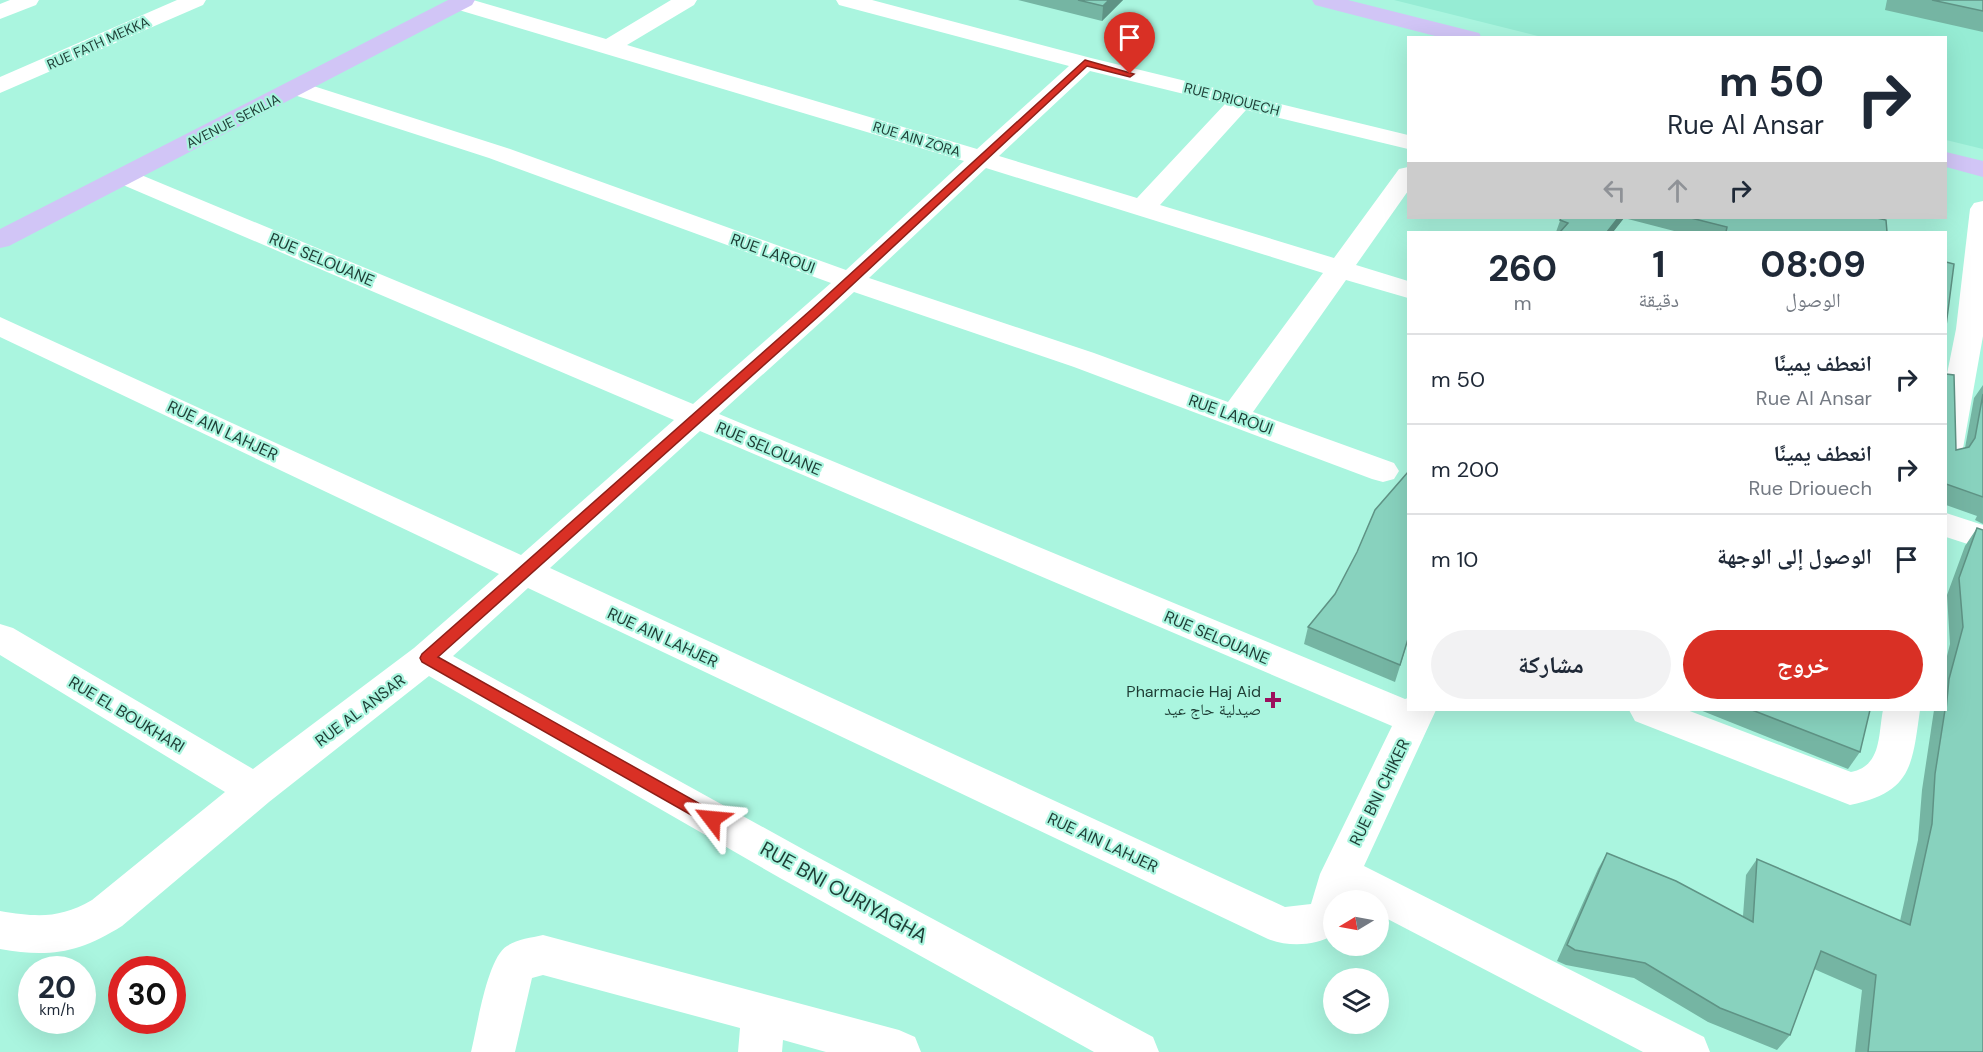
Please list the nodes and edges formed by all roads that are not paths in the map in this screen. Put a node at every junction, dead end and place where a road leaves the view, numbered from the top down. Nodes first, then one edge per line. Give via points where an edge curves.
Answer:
1 (28, 0) edge
2 (195, 0) edge
3 (686, 0) edge
4 (848, 0) edge
5 (1323, 0) edge
6 (462, 1) edge
7 (0, 12) edge
8 (1463, 36) edge
9 (609, 46) junction
10 (1085, 63) junction
11 (0, 86) edge
12 (296, 88) junction
13 (1241, 101) junction
14 (1407, 142) edge
15 (1947, 159) edge
16 (982, 160) junction
17 (1983, 169) edge
18 (1407, 175) edge
19 (125, 177) junction
20 (1142, 208) junction
21 (1983, 209) edge
22 (0, 240) edge
23 (1341, 270) junction
24 (850, 281) junction
25 (1407, 290) edge
26 (1958, 325) edge
27 (0, 326) edge
28 (1236, 415) junction
29 (698, 418) junction
30 (1947, 443) edge
31 (1383, 471) dead end
32 (1947, 525) edge
33 (1983, 537) edge
34 (525, 572) junction
35 (0, 638) edge
36 (428, 658) junction
37 (1407, 710) edge
38 (1901, 711) edge
39 (1661, 712) edge
40 (1416, 714) edge
41 (255, 790) junction
42 (1340, 874) junction
43 (1335, 890) edge
44 (1323, 919) edge
45 (0, 930) edge
46 (762, 1032) edge
47 (493, 1052) edge
48 (899, 1052) edge
49 (1137, 1052) edge
50 (1688, 1052) edge

1 - 7 street
2 - 11 street, RUE FATH MEKKA
3 - 9 street
4 - 10 street, RUE DRIOUECH
5 - 8 main road
6 - 9 street, RUE AIN ZORA
6 - 12 main road, AVENUE SEKILIA
9 - 16 street, RUE AIN ZORA
10 - 13 street, RUE DRIOUECH
10 - 16 street, RUE AL ANSAR
12 - 19 main road, AVENUE SEKILIA
12 - 24 street, RUE LAROUI via 498,153
13 - 14 street, RUE DRIOUECH
13 - 20 street
15 - 17 main road
16 - 20 street, RUE AIN ZORA
16 - 24 street, RUE AL ANSAR
18 - 23 street
19 - 22 main road, AVENUE SEKILIA
19 - 29 street, RUE SELOUANE
20 - 23 street, RUE AIN ZORA
21 - 26 street
23 - 25 street, RUE AIN ZORA
23 - 28 street
24 - 28 street, RUE LAROUI
24 - 29 street, RUE AL ANSAR
26 - 30 street
27 - 34 street, RUE AIN LAHJER
28 - 31 street, RUE LAROUI
29 - 34 street, RUE AL ANSAR
29 - 37 street, RUE SELOUANE
32 - 33 street
34 - 36 street, RUE AL ANSAR
34 - 44 street, RUE AIN LAHJER via 1283,926 1314,924
35 - 41 street, RUE EL BOUKHARI
36 - 41 street, RUE AL ANSAR
36 - 49 street, RUE BNI OURIYAGHA via 794,865
38 - 39 street via 1892,763 1882,778 1866,787 1850,789
40 - 42 street, RUE BNI CHIKER
41 - 45 street, RUE AL ANSAR via 85,928 56,937
42 - 43 street, RUE BNI CHIKER
42 - 50 street
46 - 47 street via 553,956 534,956 513,968
46 - 48 street

